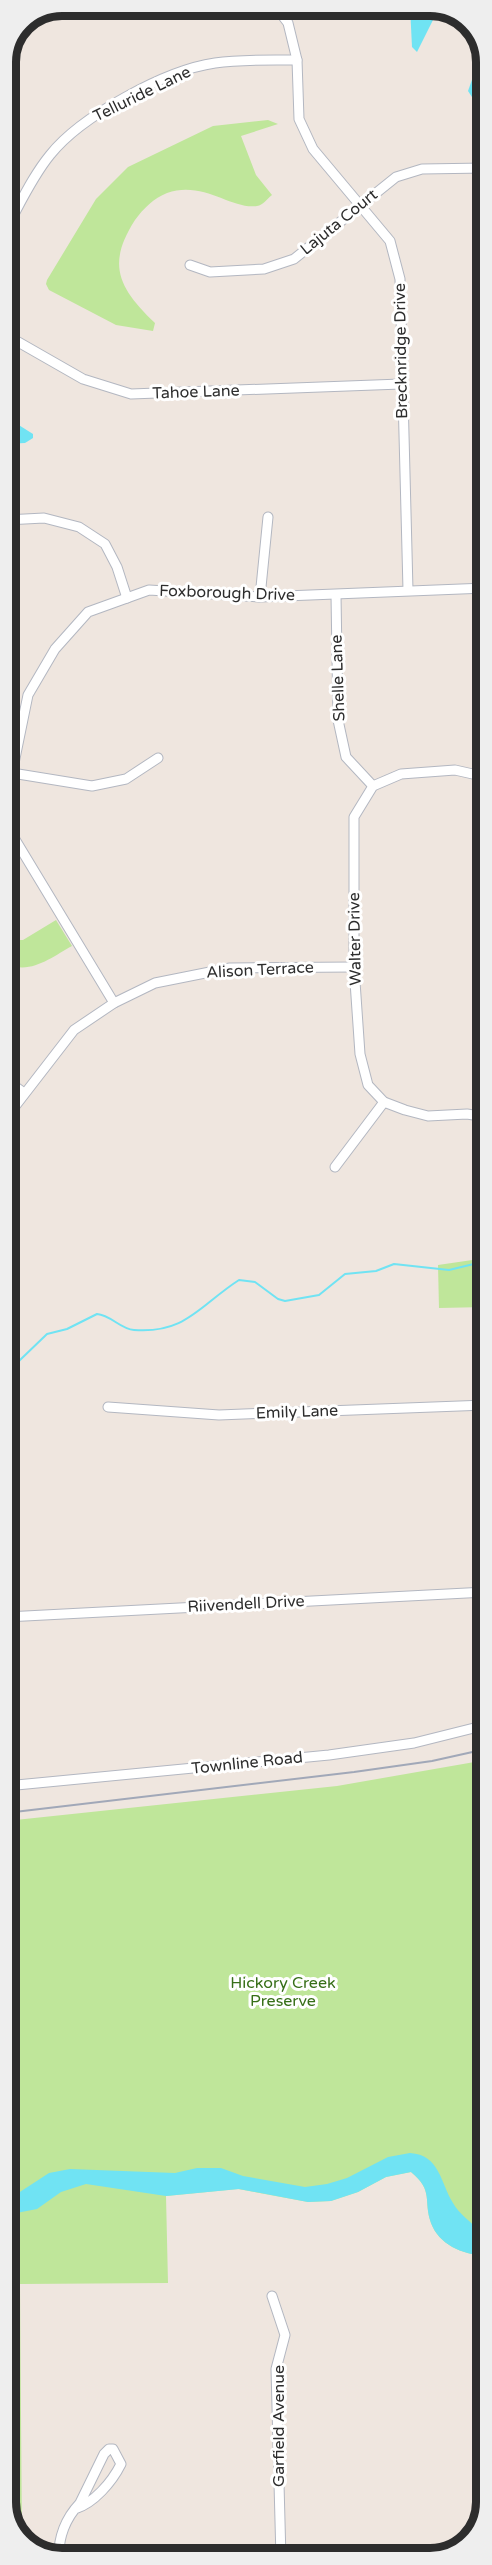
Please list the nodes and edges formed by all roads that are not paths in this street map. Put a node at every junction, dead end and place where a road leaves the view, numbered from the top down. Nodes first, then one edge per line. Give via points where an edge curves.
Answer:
1 (283, 17) edge
2 (297, 60) junction
3 (475, 168) edge
4 (359, 204) junction
5 (16, 212) edge
6 (190, 265) dead end
7 (16, 340) edge
8 (401, 384) junction
9 (268, 517) dead end
10 (16, 519) edge
11 (475, 588) edge
12 (408, 590) junction
13 (336, 595) junction
14 (260, 597) junction
15 (127, 598) junction
16 (16, 752) edge
17 (158, 758) dead end
18 (16, 774) edge
19 (475, 775) edge
20 (373, 786) junction
21 (16, 841) edge
22 (354, 967) junction
23 (114, 1003) junction
24 (16, 1088) edge
25 (24, 1093) junction
26 (384, 1102) junction
27 (16, 1104) edge
28 (475, 1115) edge
29 (335, 1167) dead end
30 (476, 1405) edge
31 (108, 1407) dead end
32 (476, 1593) edge
33 (17, 1616) edge
34 (476, 1728) edge
35 (17, 1785) edge
36 (272, 2296) dead end
37 (75, 2509) junction
38 (60, 2548) edge
39 (281, 2548) edge

1 - 2 street, Brecknridge Drive
2 - 4 street, Brecknridge Drive via 299,119 313,149
2 - 5 street, Telluride Lane via 229,61 197,67 97,113 75,128 51,154
3 - 4 street, Lajuta Court via 422,169 396,177
4 - 6 street, Lajuta Court via 294,259 264,269 210,272
4 - 8 street, Brecknridge Drive via 390,241 400,279
7 - 8 street, Tahoe Lane via 83,379 131,394
8 - 12 street, Brecknridge Drive
9 - 14 street
10 - 15 street via 44,518 79,527 105,544
11 - 12 street, Foxborough Drive
12 - 13 street, Foxborough Drive
13 - 14 street, Foxborough Drive
13 - 20 street, Shelle Lane via 338,720 346,757
14 - 15 street, Foxborough Drive via 149,590
15 - 16 street, Foxborough Drive via 88,612 55,649 28,695
17 - 18 street via 126,779 92,786
19 - 20 street via 455,770 400,774
20 - 22 street, Walter Drive via 354,817
21 - 23 street, Foxborough Drive
22 - 23 street, Alison Terrace via 230,968 201,972 155,983
22 - 26 street, Walter Drive via 360,1054 368,1085
23 - 25 street, Alison Terrace via 74,1030
24 - 25 street
25 - 27 street, Alison Terrace
26 - 28 street via 428,1116
26 - 29 street
30 - 31 street, Emily Lane via 219,1415
32 - 33 street, Riivendell Drive
34 - 35 street, Townline Road via 414,1743 329,1755
36 - 39 street, Garfield Avenue via 285,2335 276,2369
37 - 37 street via 85,2505 117,2472 121,2464 113,2449 104,2454
37 - 38 street via 62,2530

